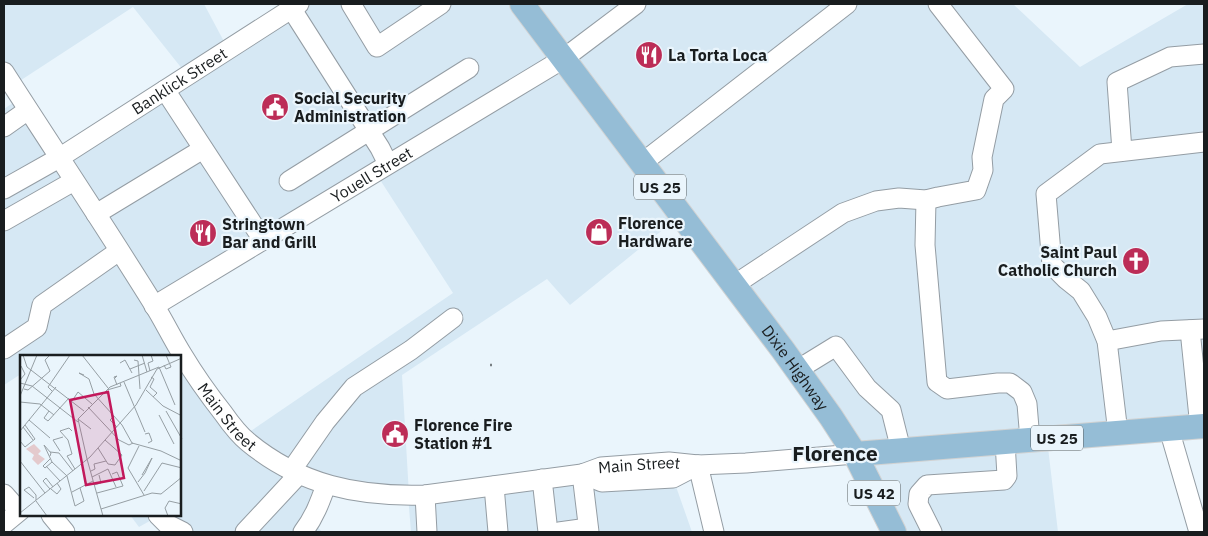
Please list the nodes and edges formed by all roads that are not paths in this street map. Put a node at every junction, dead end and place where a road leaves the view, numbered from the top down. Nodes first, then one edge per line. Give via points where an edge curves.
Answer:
1 (351, 4) edge
2 (441, 4) edge
3 (522, 4) edge
4 (636, 4) edge
5 (847, 4) edge
6 (938, 4) edge
7 (295, 6) edge
8 (1204, 54) edge
9 (563, 59) junction
10 (469, 68) dead end
11 (4, 72) edge
12 (165, 90) junction
13 (28, 110) junction
14 (4, 126) edge
15 (368, 130) junction
16 (1204, 142) edge
17 (203, 149) junction
18 (1122, 151) junction
19 (60, 158) junction
20 (642, 163) junction
21 (388, 164) junction
22 (74, 181) junction
23 (289, 181) dead end
24 (4, 189) edge
25 (926, 200) junction
26 (96, 214) junction
27 (4, 222) edge
28 (263, 240) junction
29 (119, 250) junction
30 (734, 286) junction
31 (154, 306) junction
32 (453, 318) dead end
33 (1197, 330) edge
34 (1107, 341) junction
35 (4, 349) edge
36 (176, 355) edge
37 (797, 370) junction
38 (186, 376) edge
39 (1202, 427) edge
40 (1169, 429) junction
41 (1118, 433) junction
42 (1030, 440) junction
43 (1005, 442) junction
44 (901, 450) junction
45 (854, 454) junction
46 (698, 465) junction
47 (295, 472) junction
48 (582, 474) junction
49 (542, 479) junction
50 (326, 485) junction
51 (494, 486) junction
52 (4, 494) edge
53 (425, 495) junction
54 (20, 511) edge
55 (52, 516) edge
56 (159, 516) edge
57 (4, 524) edge
58 (589, 530) edge
59 (65, 532) edge
60 (183, 532) edge
61 (245, 532) edge
62 (303, 532) edge
63 (427, 532) edge
64 (498, 532) edge
65 (548, 532) edge
66 (559, 532) edge
67 (714, 532) edge
68 (894, 532) edge
69 (932, 532) edge
70 (1199, 532) edge

1 - 2 street via 377,46
3 - 9 main road, Dixie Highway / US 25
4 - 9 street, Youell Street
5 - 20 street
6 - 25 street via 1004,89 994,100 982,157 983,170 976,190
7 - 12 street, Banklick Street
7 - 15 street
8 - 18 street via 1170,57 1117,82
9 - 20 main road, Dixie Highway / US 25
9 - 21 street, Youell Street
10 - 15 street
11 - 13 street, Main Street
12 - 17 street
12 - 19 street, Banklick Street
13 - 14 street
13 - 19 street, Main Street
15 - 21 street
15 - 23 street
16 - 18 street
17 - 26 street
17 - 28 street
18 - 34 street via 1100,154 1046,194 1052,264 1081,291 1098,317
19 - 22 street, Main Street
19 - 24 street, Banklick Street
20 - 30 main road, Dixie Highway / US 25
21 - 28 street, Youell Street
22 - 26 street, Main Street
22 - 27 street
25 - 30 street via 899,198 876,201 843,213
25 - 42 street via 925,245 937,382 947,389 1010,383 1022,392 1027,404
26 - 29 street, Main Street
28 - 31 street, Youell Street
29 - 31 street, Main Street
29 - 35 street via 42,305 38,327
30 - 37 main road, Dixie Highway / US 25
31 - 36 street, Main Street
32 - 47 street via 354,387 325,422
33 - 34 street via 1160,331
33 - 39 street
34 - 41 street
37 - 44 street via 836,346 867,388 892,410
37 - 45 main road, Dixie Highway / US 25
38 - 47 street, Main Street via 218,407 242,437
39 - 40 main road, US 25
40 - 41 main road, US 25
40 - 70 street
41 - 42 main road, US 25
42 - 43 main road, US 25
43 - 44 main road, US 25
43 - 69 street via 1007,476 1004,480 927,484 919,494 918,504
44 - 45 main road, US 25
45 - 46 street, Main Street
45 - 68 main road, US 42
46 - 48 street, Main Street via 673,478 602,482
46 - 67 street
47 - 50 street, Main Street
47 - 61 street
48 - 49 street, Main Street
48 - 58 street
49 - 51 street, Main Street
49 - 65 street
50 - 53 street, Main Street via 362,492
50 - 62 street via 312,520
51 - 53 street, Main Street
51 - 64 street
52 - 54 street
53 - 63 street
54 - 57 street
55 - 59 street
56 - 60 street via 166,524
58 - 66 street

